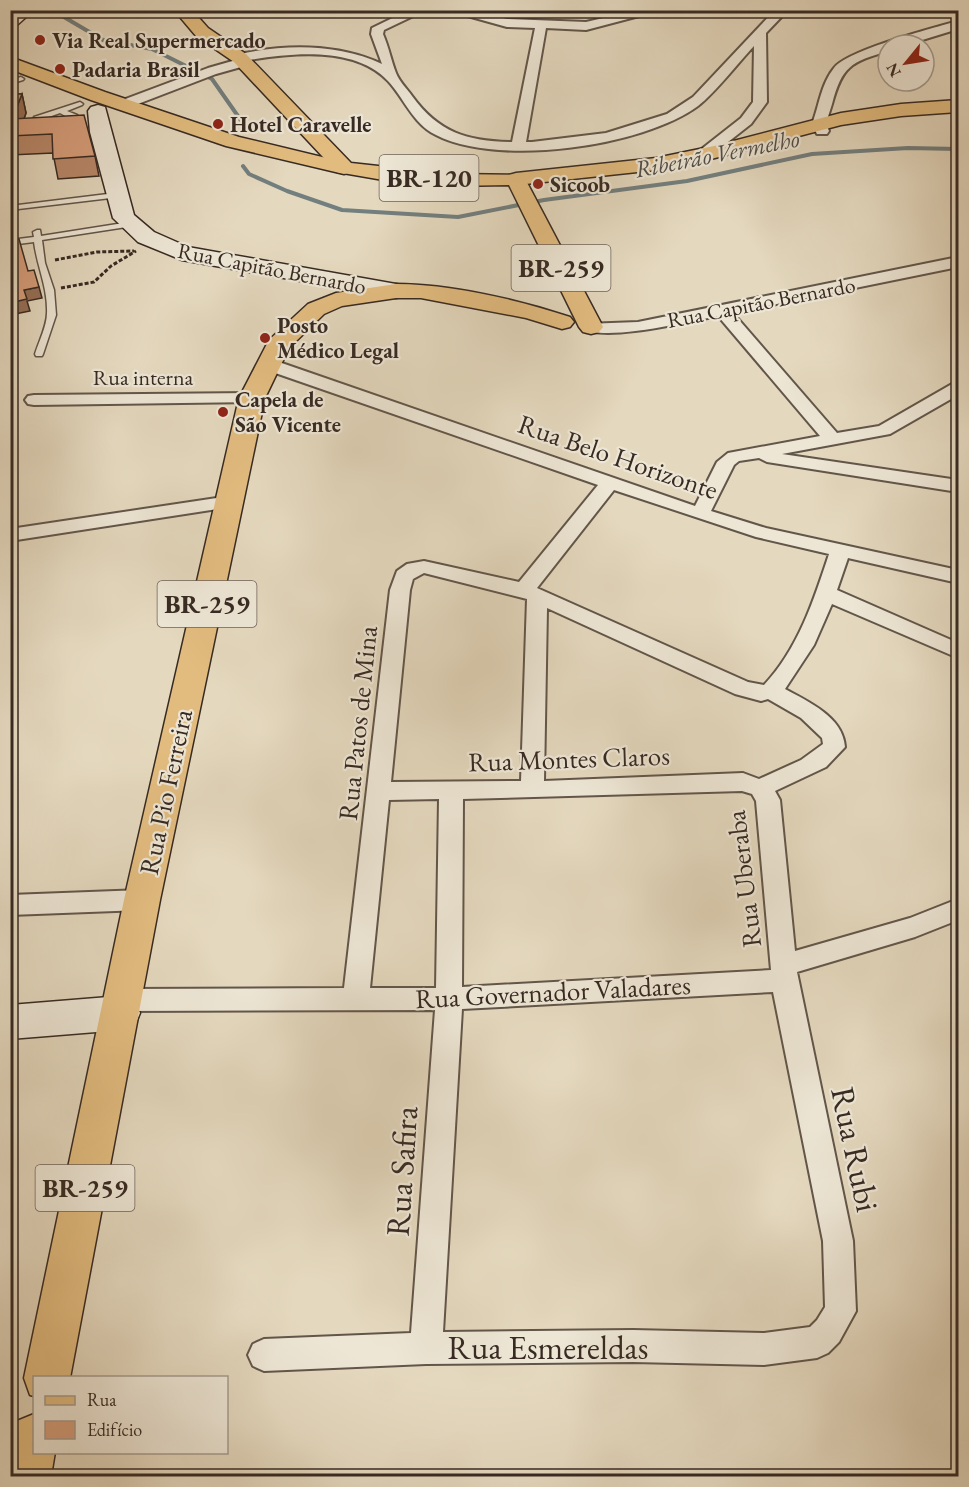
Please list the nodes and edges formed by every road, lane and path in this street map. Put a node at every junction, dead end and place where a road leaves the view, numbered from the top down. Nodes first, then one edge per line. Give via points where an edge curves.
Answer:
1 (26, 10) edge
2 (182, 10) edge
3 (420, 10) edge
4 (452, 10) edge
5 (580, 10) edge
6 (656, 10) edge
7 (782, 10) edge
8 (471, 13) edge
9 (10, 22) edge
10 (541, 25) junction
11 (586, 26) junction
12 (958, 26) edge
13 (760, 32) junction
14 (934, 33) edge
15 (876, 50) edge
16 (242, 60) junction
17 (10, 62) edge
18 (390, 75) junction
19 (20, 77) edge
20 (958, 106) edge
21 (131, 107) junction
22 (61, 111) junction
23 (90, 113) junction
24 (958, 114) edge
25 (821, 128) junction
26 (71, 132) edge
27 (40, 133) edge
28 (518, 147) junction
29 (704, 154) junction
30 (344, 168) junction
31 (516, 179) junction
32 (116, 195) junction
33 (10, 208) edge
34 (127, 221) junction
35 (38, 236) junction
36 (10, 237) edge
37 (10, 243) edge
38 (164, 247) junction
39 (137, 251) junction
40 (958, 262) edge
41 (41, 263) junction
42 (50, 290) junction
43 (396, 291) junction
44 (722, 310) junction
45 (591, 327) junction
46 (39, 354) dead end
47 (267, 364) junction
48 (958, 388) edge
49 (252, 398) junction
50 (34, 400) dead end
51 (832, 439) junction
52 (748, 454) junction
53 (609, 484) junction
54 (958, 486) edge
55 (230, 502) junction
56 (700, 514) junction
57 (10, 535) edge
58 (840, 551) junction
59 (958, 576) edge
60 (531, 594) junction
61 (826, 594) junction
62 (958, 651) edge
63 (771, 691) junction
64 (760, 788) junction
65 (532, 790) junction
66 (380, 791) junction
67 (452, 791) junction
68 (142, 900) junction
69 (10, 905) edge
70 (958, 909) edge
71 (784, 972) junction
72 (449, 999) junction
73 (356, 1000) junction
74 (122, 1006) junction
75 (10, 1022) edge
76 (828, 1331) joint
77 (426, 1348) junction
78 (264, 1355) dead end
79 (47, 1376) edge
80 (33, 1443) edge
81 (27, 1476) edge

1 - 9 main road
2 - 16 main road via 202,32
3 - 18 street via 378,28
4 - 8 street
5 - 11 street
6 - 11 street
7 - 13 street
8 - 10 street via 507,23
10 - 11 street
10 - 28 street
12 - 14 street
13 - 28 street via 694,103 673,115 638,131
13 - 29 street via 760,102 746,121
15 - 25 street via 848,62 835,74
16 - 18 street via 269,52 326,51 368,62
16 - 21 street
16 - 30 main road
17 - 19 main road
18 - 28 street via 423,118 440,132 484,144
19 - 23 main road
20 - 25 main road via 906,110
21 - 23 main road
21 - 30 main road, BR-120 via 233,142
22 - 23 lane
22 - 23 lane
22 - 27 lane via 37,119 33,132
23 - 26 lane via 83,131
23 - 32 main road
24 - 25 main road, BR-120
25 - 29 main road, BR-120
29 - 31 main road, BR-120 via 596,172
30 - 31 main road, BR-120 via 451,180
31 - 45 main road, BR-259
32 - 33 lane
32 - 34 main road
34 - 35 lane
34 - 38 main road, Rua Capitão Bernardo
35 - 36 lane
35 - 37 lane
35 - 41 lane
38 - 39 path
38 - 43 main road, Rua Capitão Bernardo
39 - 41 path via 97,252
39 - 42 path via 111,266 94,282
40 - 44 street, Rua Capitão Bernardo
41 - 42 lane
42 - 46 lane via 51,315
43 - 45 main road, Rua Capitão Bernardo / BR-259 via 421,300 527,320
43 - 47 main road, Rua Pio Ferreira / BR-259 via 336,300 316,309 278,345
44 - 45 street, Rua Capitão Bernardo via 638,327
44 - 51 street
47 - 49 main road, Rua Pio Ferreira / BR-259
47 - 53 street, Rua Belo Horizonte
48 - 51 street via 884,430
49 - 50 street, Rua interna
49 - 55 main road, Rua Pio Ferreira / BR-259
51 - 52 street
52 - 54 street
52 - 56 street via 726,462
53 - 56 street, Rua Belo Horizonte
53 - 60 street
55 - 57 street
55 - 68 main road, Rua Pio Ferreira / BR-259
56 - 58 street, Rua Belo Horizonte
58 - 59 street, Rua Belo Horizonte
58 - 61 street
60 - 63 street via 743,689
60 - 65 street
60 - 66 street, Rua Patos de Mina via 435,568 414,568 404,576
61 - 62 street
61 - 63 street via 783,681
63 - 64 street via 809,712 833,735 834,747 825,758
64 - 65 street, Rua Montes Claros via 743,782
64 - 71 street, Rua Uberaba via 768,800
65 - 67 street, Rua Montes Claros
66 - 67 street, Rua Montes Claros
66 - 73 street, Rua Patos de Mina
67 - 72 street, Rua Safira
68 - 69 street
68 - 74 main road, Rua Pio Ferreira / BR-259
70 - 71 street, Rua Governador Valadares
71 - 72 street, Rua Governador Valadares
71 - 76 street, Rua Rubi via 838,1241 841,1311
72 - 73 street, Rua Governador Valadares
72 - 77 street, Rua Safira
73 - 74 street, Rua Governador Valadares
74 - 75 main road
74 - 79 main road, Rua Pio Ferreira / BR-259
76 - 77 street, Rua Esmereldas via 817,1342 764,1349
77 - 78 street, Rua Esmereldas
80 - 81 main road

